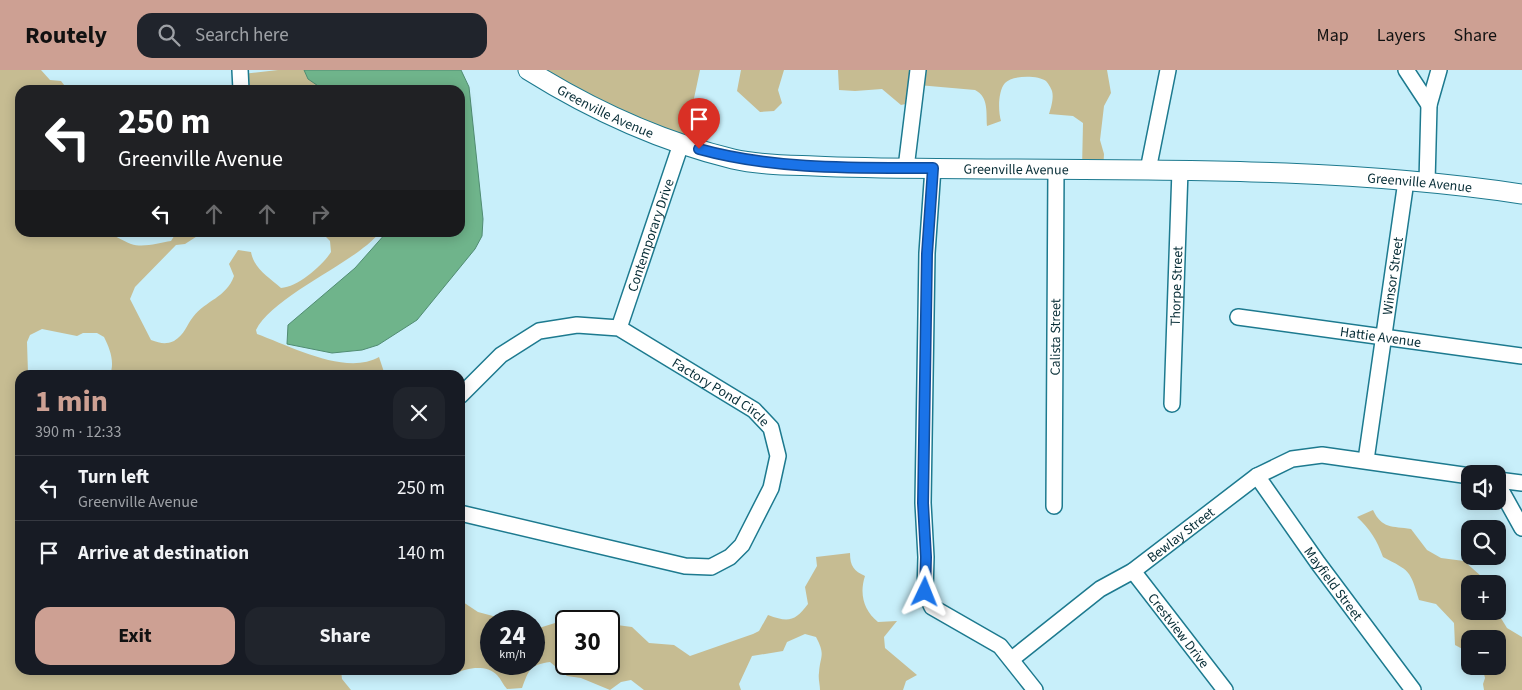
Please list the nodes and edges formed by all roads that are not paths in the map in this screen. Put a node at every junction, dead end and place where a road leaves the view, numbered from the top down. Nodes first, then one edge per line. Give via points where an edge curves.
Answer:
1 (240, 70) edge
2 (528, 70) edge
3 (918, 70) edge
4 (1168, 70) edge
5 (1406, 70) edge
6 (1439, 70) edge
7 (241, 85) edge
8 (1429, 104) junction
9 (682, 144) junction
10 (906, 168) junction
11 (933, 168) junction
12 (1056, 169) junction
13 (1148, 170) junction
14 (1180, 170) junction
15 (1406, 180) junction
16 (1427, 182) junction
17 (1522, 194) edge
18 (1238, 317) dead end
19 (619, 328) junction
20 (1384, 338) junction
21 (1522, 356) edge
22 (465, 391) edge
23 (1172, 404) dead end
24 (1366, 460) junction
25 (1461, 475) edge
26 (1257, 476) junction
27 (1506, 481) edge
28 (1522, 483) edge
29 (1506, 499) edge
30 (1054, 506) dead end
31 (465, 514) edge
32 (1522, 528) edge
33 (1133, 571) junction
34 (1012, 659) junction
35 (1035, 690) edge
36 (1225, 690) edge
37 (1413, 690) edge

1 - 7 street
2 - 9 main road, Greenville Avenue via 572,97 632,127
3 - 10 street
4 - 13 street
5 - 8 street
6 - 8 street
8 - 16 street
9 - 10 main road, Greenville Avenue via 735,159
9 - 19 street, Contemporary Drive
10 - 11 main road, Greenville Avenue
11 - 12 main road, Greenville Avenue
11 - 34 street via 927,254 923,503 925,592 932,607 1000,646
12 - 13 main road, Greenville Avenue
12 - 30 street, Calista Street
13 - 14 main road, Greenville Avenue
14 - 15 main road, Greenville Avenue via 1312,173
14 - 23 street, Thorpe Street
15 - 16 main road, Greenville Avenue
15 - 20 street, Winsor Street
16 - 17 main road, Greenville Avenue
18 - 20 street, Hattie Avenue
19 - 22 street, Factory Pond Circle via 577,325 539,332 501,355
19 - 31 street, Factory Pond Circle via 754,410 770,428 778,456 771,488 742,545 730,557 711,567 685,566
20 - 21 street, Hattie Avenue
20 - 24 street, Winsor Street
24 - 25 street, Bewlay Street
24 - 26 street, Bewlay Street via 1322,456 1292,459
26 - 33 street, Bewlay Street
26 - 37 street, Mayfield Street
27 - 28 street
29 - 32 street
33 - 34 street, Bewlay Street via 1100,589
33 - 36 street, Crestview Drive
34 - 35 street

